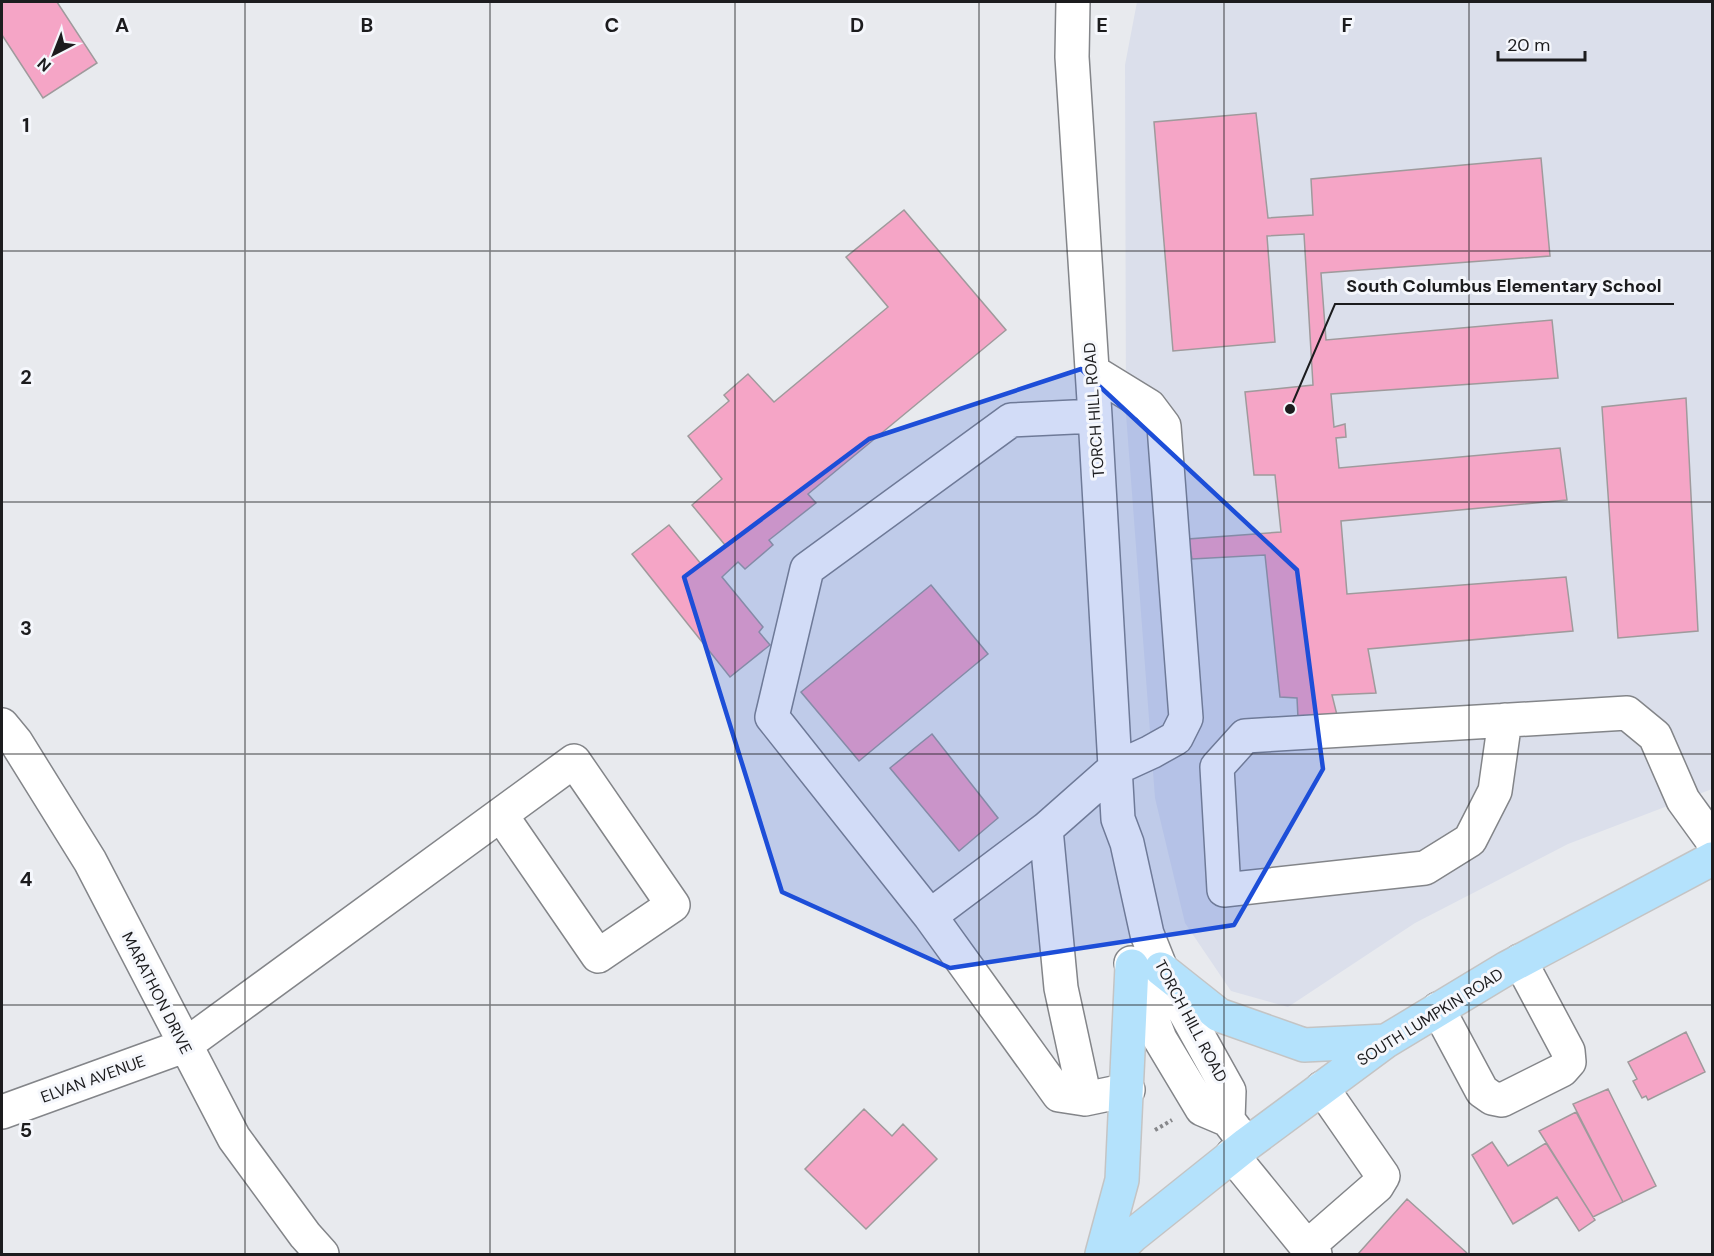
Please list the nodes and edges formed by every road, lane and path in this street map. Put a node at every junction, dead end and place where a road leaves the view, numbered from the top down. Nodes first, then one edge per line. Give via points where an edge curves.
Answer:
1 (1073, 2) edge
2 (1092, 371) junction
3 (1095, 416) junction
4 (1506, 720) junction
5 (2, 725) edge
6 (1114, 769) junction
7 (501, 815) junction
8 (1046, 829) junction
9 (1713, 840) edge
10 (1713, 859) edge
11 (930, 916) junction
12 (1520, 961) junction
13 (1146, 968) junction
14 (1438, 1009) junction
15 (1386, 1041) junction
16 (184, 1046) junction
17 (1322, 1088) junction
18 (1128, 1090) junction
19 (1072, 1097) junction
20 (2, 1113) edge
21 (1179, 1117) dead end
22 (1150, 1132) dead end
23 (1236, 1140) junction
24 (1311, 1251) edge
25 (322, 1254) edge
26 (1102, 1254) edge
27 (1114, 1254) edge

1 - 2 street, TORCH HILL ROAD via 1072,69
2 - 3 street, TORCH HILL ROAD
2 - 6 street via 1149,406 1164,426 1186,718 1176,738
3 - 6 street, TORCH HILL ROAD
3 - 11 street via 1011,420 807,569 772,717
4 - 4 street via 1245,736 1217,767 1224,890 1425,868 1470,840 1495,791
4 - 9 street via 1627,713 1655,736 1683,800
5 - 16 street, MARATHON DRIVE via 90,861
6 - 8 street
6 - 13 street, TORCH HILL ROAD via 1118,819 1148,934
7 - 7 street, ELVAN AVENUE via 574,761 673,905 598,956
7 - 16 street, ELVAN AVENUE
8 - 11 street
8 - 19 street
10 - 12 main road, SOUTH LUMPKIN ROAD
11 - 19 street
12 - 14 main road, SOUTH LUMPKIN ROAD
12 - 14 street via 1568,1051 1569,1062 1562,1070 1502,1100 1492,1098 1482,1091
13 - 15 main road via 1219,1015 1304,1046
13 - 18 main road
13 - 23 street, TORCH HILL ROAD via 1229,1091
14 - 15 main road, SOUTH LUMPKIN ROAD
15 - 17 main road, SOUTH LUMPKIN ROAD
16 - 20 street, ELVAN AVENUE
16 - 25 street, MARATHON DRIVE via 234,1138
17 - 23 main road, SOUTH LUMPKIN ROAD
17 - 24 street via 1383,1176
18 - 19 street
18 - 26 main road via 1122,1180
21 - 22 path
23 - 24 street
23 - 27 main road, SOUTH LUMPKIN ROAD

